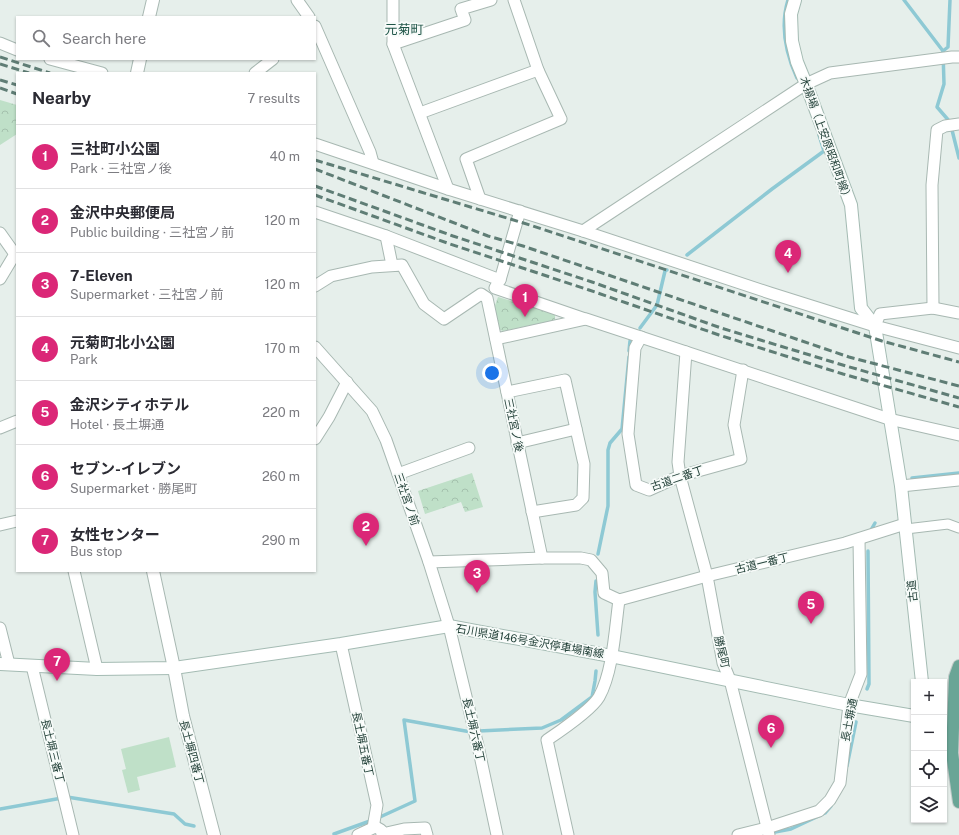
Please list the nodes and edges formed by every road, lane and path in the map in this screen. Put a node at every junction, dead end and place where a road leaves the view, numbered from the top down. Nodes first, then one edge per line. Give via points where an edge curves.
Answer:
1 (153, 0) edge
2 (297, 0) edge
3 (393, 0) edge
4 (491, 0) edge
5 (514, 0) edge
6 (795, 0) edge
7 (149, 16) edge
8 (308, 16) edge
9 (316, 29) edge
10 (0, 43) edge
11 (394, 44) junction
12 (16, 50) edge
13 (956, 57) edge
14 (54, 60) edge
15 (140, 60) edge
16 (272, 60) edge
17 (538, 70) junction
18 (98, 72) edge
19 (137, 72) edge
20 (256, 72) edge
21 (806, 84) junction
22 (420, 113) junction
23 (953, 125) edge
24 (316, 144) edge
25 (373, 163) junction
26 (448, 189) junction
27 (480, 199) junction
28 (520, 211) junction
29 (316, 212) edge
30 (583, 231) junction
31 (0, 233) edge
32 (386, 236) junction
33 (16, 255) edge
34 (392, 265) junction
35 (0, 279) edge
36 (498, 284) junction
37 (316, 285) edge
38 (484, 296) junction
39 (933, 308) junction
40 (959, 313) edge
41 (586, 319) junction
42 (875, 326) junction
43 (642, 337) junction
44 (496, 339) junction
45 (316, 348) edge
46 (959, 348) edge
47 (686, 352) junction
48 (743, 370) junction
49 (347, 382) junction
50 (507, 392) junction
51 (889, 419) junction
52 (16, 421) edge
53 (0, 428) edge
54 (576, 429) junction
55 (959, 435) edge
56 (316, 437) edge
57 (517, 443) junction
58 (469, 448) dead end
59 (398, 474) junction
60 (680, 476) junction
61 (959, 480) edge
62 (901, 486) junction
63 (532, 512) junction
64 (16, 521) edge
65 (0, 525) edge
66 (905, 526) junction
67 (959, 528) edge
68 (859, 539) junction
69 (542, 558) junction
70 (429, 562) junction
71 (74, 572) edge
72 (153, 572) edge
73 (706, 576) junction
74 (619, 600) junction
75 (449, 626) junction
76 (0, 628) edge
77 (341, 644) junction
78 (612, 656) junction
79 (4, 664) edge
80 (32, 666) junction
81 (959, 666) edge
82 (174, 668) junction
83 (97, 669) junction
84 (922, 679) edge
85 (730, 680) junction
86 (849, 705) junction
87 (911, 715) edge
88 (954, 726) edge
89 (959, 802) edge
90 (374, 826) junction
91 (768, 832) edge
92 (73, 835) edge
93 (214, 835) edge
94 (358, 835) edge
95 (427, 835) edge
96 (497, 835) edge
97 (568, 835) edge
98 (738, 835) edge

1 - 7 main road
2 - 8 street
3 - 11 street
4 - 11 street via 461,9 464,20
5 - 17 street
6 - 21 main road, 木揚場（上安原昭和町線） via 791,14 792,41
9 - 25 street
10 - 12 street
11 - 22 street
13 - 21 street via 830,73
14 - 18 street
15 - 19 main road
16 - 20 street
17 - 22 street
17 - 27 street via 561,119 466,159
21 - 30 street
21 - 42 main road, 木揚場（上安原昭和町線） via 851,205 861,308
22 - 26 street
23 - 39 street via 937,130 932,185
24 - 25 street
25 - 26 street
26 - 27 street
27 - 28 street
28 - 30 street
28 - 36 street
29 - 32 street
30 - 42 street
31 - 33 street
32 - 34 street
32 - 36 street
33 - 35 street
34 - 37 street via 331,276
34 - 38 street via 402,265 424,304 444,319
36 - 38 street
36 - 41 street
38 - 44 street, 三社宮ノ後
39 - 40 street
39 - 42 street via 880,314
41 - 43 street
41 - 44 street
42 - 46 street
42 - 51 main road, 木揚場（上安原昭和町線）
43 - 47 street
43 - 60 street, 古道二番丁 via 635,348 628,434 636,485 649,490
44 - 50 street, 三社宮ノ後
45 - 49 street, 三社宮ノ前
47 - 48 street
47 - 60 street, 勝尾町 via 678,462
48 - 51 street
48 - 60 street, 古道二番丁 via 734,425 741,458
49 - 56 street
49 - 59 street, 三社宮ノ前 via 372,411
50 - 54 street via 565,380
50 - 57 street, 三社宮ノ後
51 - 55 street
51 - 62 main road, 木揚場（上安原昭和町線）
52 - 53 street
54 - 57 street
54 - 63 street via 584,464 583,498 576,505
57 - 63 street, 三社宮ノ後
58 - 59 street
59 - 70 street, 三社宮ノ前
60 - 73 street, 勝尾町
61 - 62 street
62 - 66 main road, 古道
63 - 69 street, 三社宮ノ後
64 - 65 street
66 - 67 street, 古道一番丁 via 948,524
66 - 68 street, 古道一番丁
66 - 84 main road, 古道
68 - 73 street, 古道一番丁
68 - 86 street, 長土塀通 via 861,674
69 - 70 street
69 - 74 street via 591,560 602,573 604,593
70 - 75 street, 三社宮ノ前
71 - 83 street
72 - 82 main road, 長土塀四番丁
73 - 74 street, 古道一番丁
73 - 85 street, 勝尾町 via 723,662
74 - 78 street
75 - 77 main road, 石川県道146号金沢停車場南線
75 - 78 main road, 石川県道146号金沢停車場南線
75 - 96 street, 長土塀六番丁
76 - 79 street
77 - 82 main road, 石川県道146号金沢停車場南線
77 - 90 street, 長土塀五番丁 via 377,805
78 - 85 main road, 石川県道146号金沢停車場南線
78 - 97 street via 605,684 598,698 560,732 547,740
79 - 80 main road, 石川県道146号金沢停車場南線
80 - 83 main road, 石川県道146号金沢停車場南線
80 - 92 street, 長土塀三番丁
81 - 88 main road via 956,676
82 - 83 main road, 石川県道146号金沢停車場南線
82 - 93 main road, 長土塀四番丁 via 182,716
85 - 86 main road, 石川県道146号金沢停車場南線
85 - 91 street, 勝尾町
86 - 87 main road, 石川県道146号金沢停車場南線
86 - 91 street, 長土塀通 via 840,783 830,800 818,811
88 - 89 main road via 952,753
90 - 94 street
90 - 95 street via 381,830 382,834 425,828
91 - 98 street, 長土塀通

